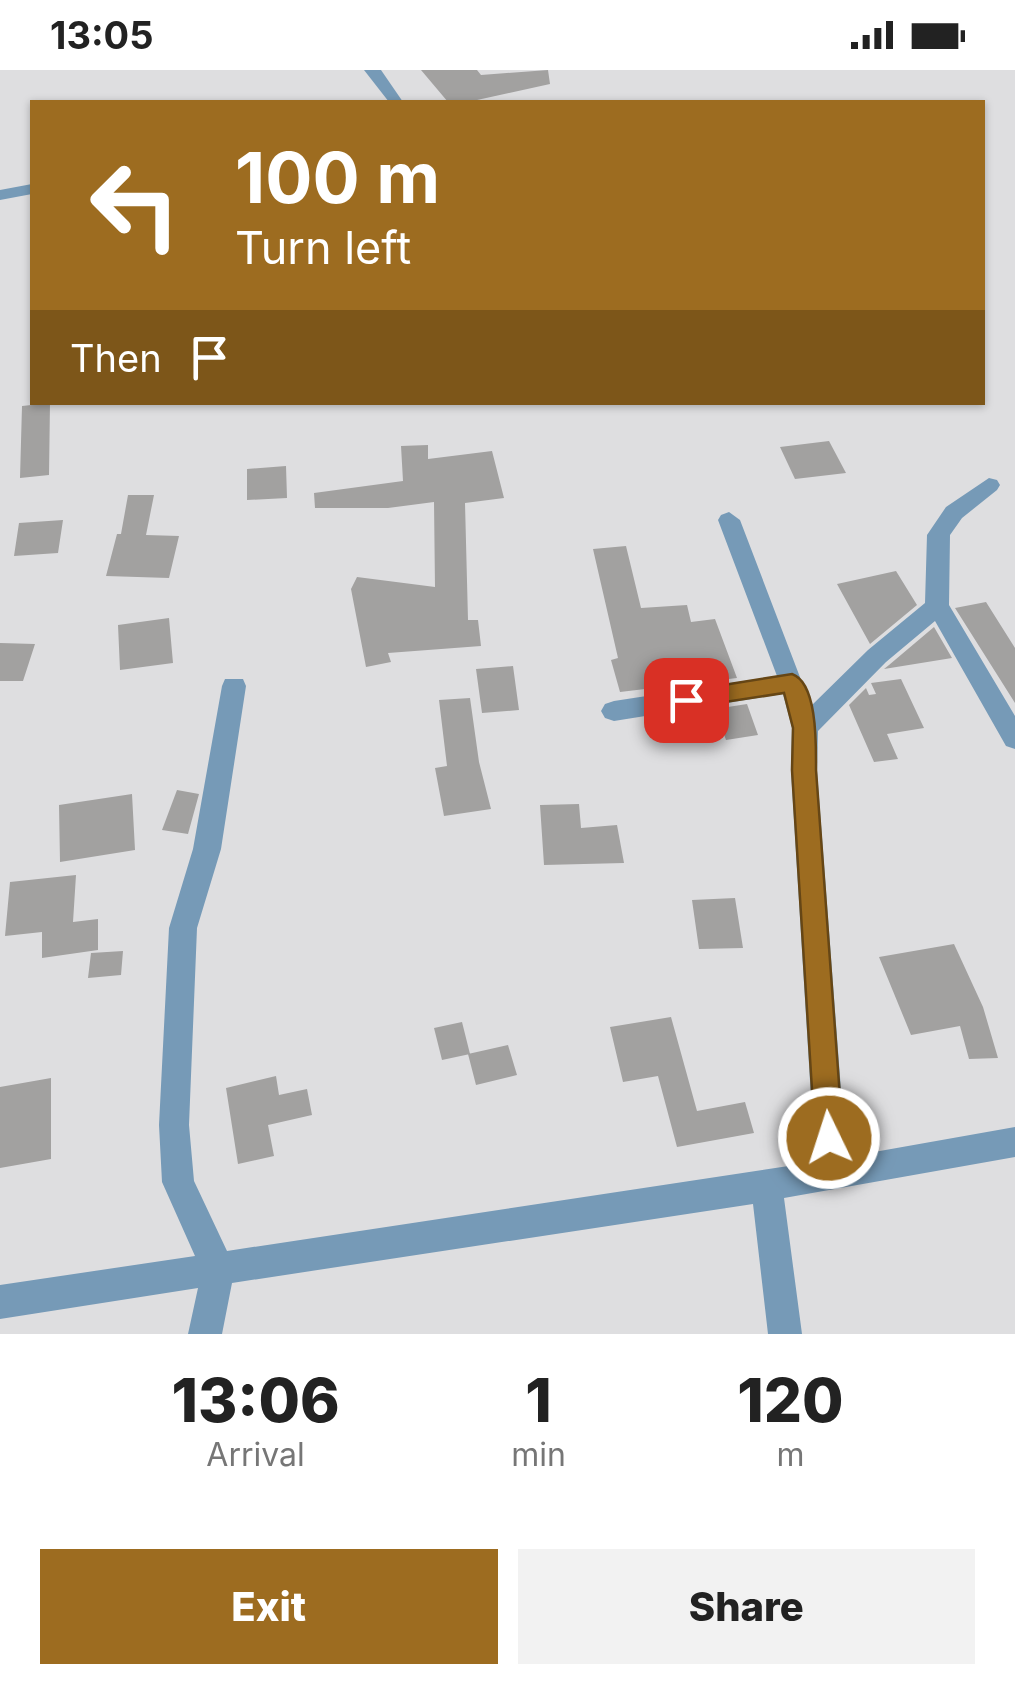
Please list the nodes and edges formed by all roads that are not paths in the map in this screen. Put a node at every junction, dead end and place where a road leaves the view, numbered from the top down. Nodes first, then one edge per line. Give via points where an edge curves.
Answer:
1 (372, 70) edge
2 (396, 100) dead end
3 (30, 188) edge
4 (0, 195) edge
5 (989, 485) dead end
6 (729, 520) dead end
7 (937, 606) junction
8 (792, 683) junction
9 (234, 686) dead end
10 (614, 711) dead end
11 (805, 728) junction
12 (1015, 739) edge
13 (1015, 1142) edge
14 (832, 1175) junction
15 (767, 1186) junction
16 (218, 1269) junction
17 (0, 1302) edge
18 (205, 1334) edge
19 (785, 1334) edge

1 - 2 street
3 - 4 street
5 - 7 street via 945,517 935,545
6 - 8 street
7 - 11 street
7 - 12 street
8 - 10 street
8 - 11 street
9 - 16 street via 207,849 182,928 174,1126 178,1182
11 - 14 street
13 - 14 street
14 - 15 street
15 - 16 street
15 - 19 street
16 - 17 street
16 - 18 street

